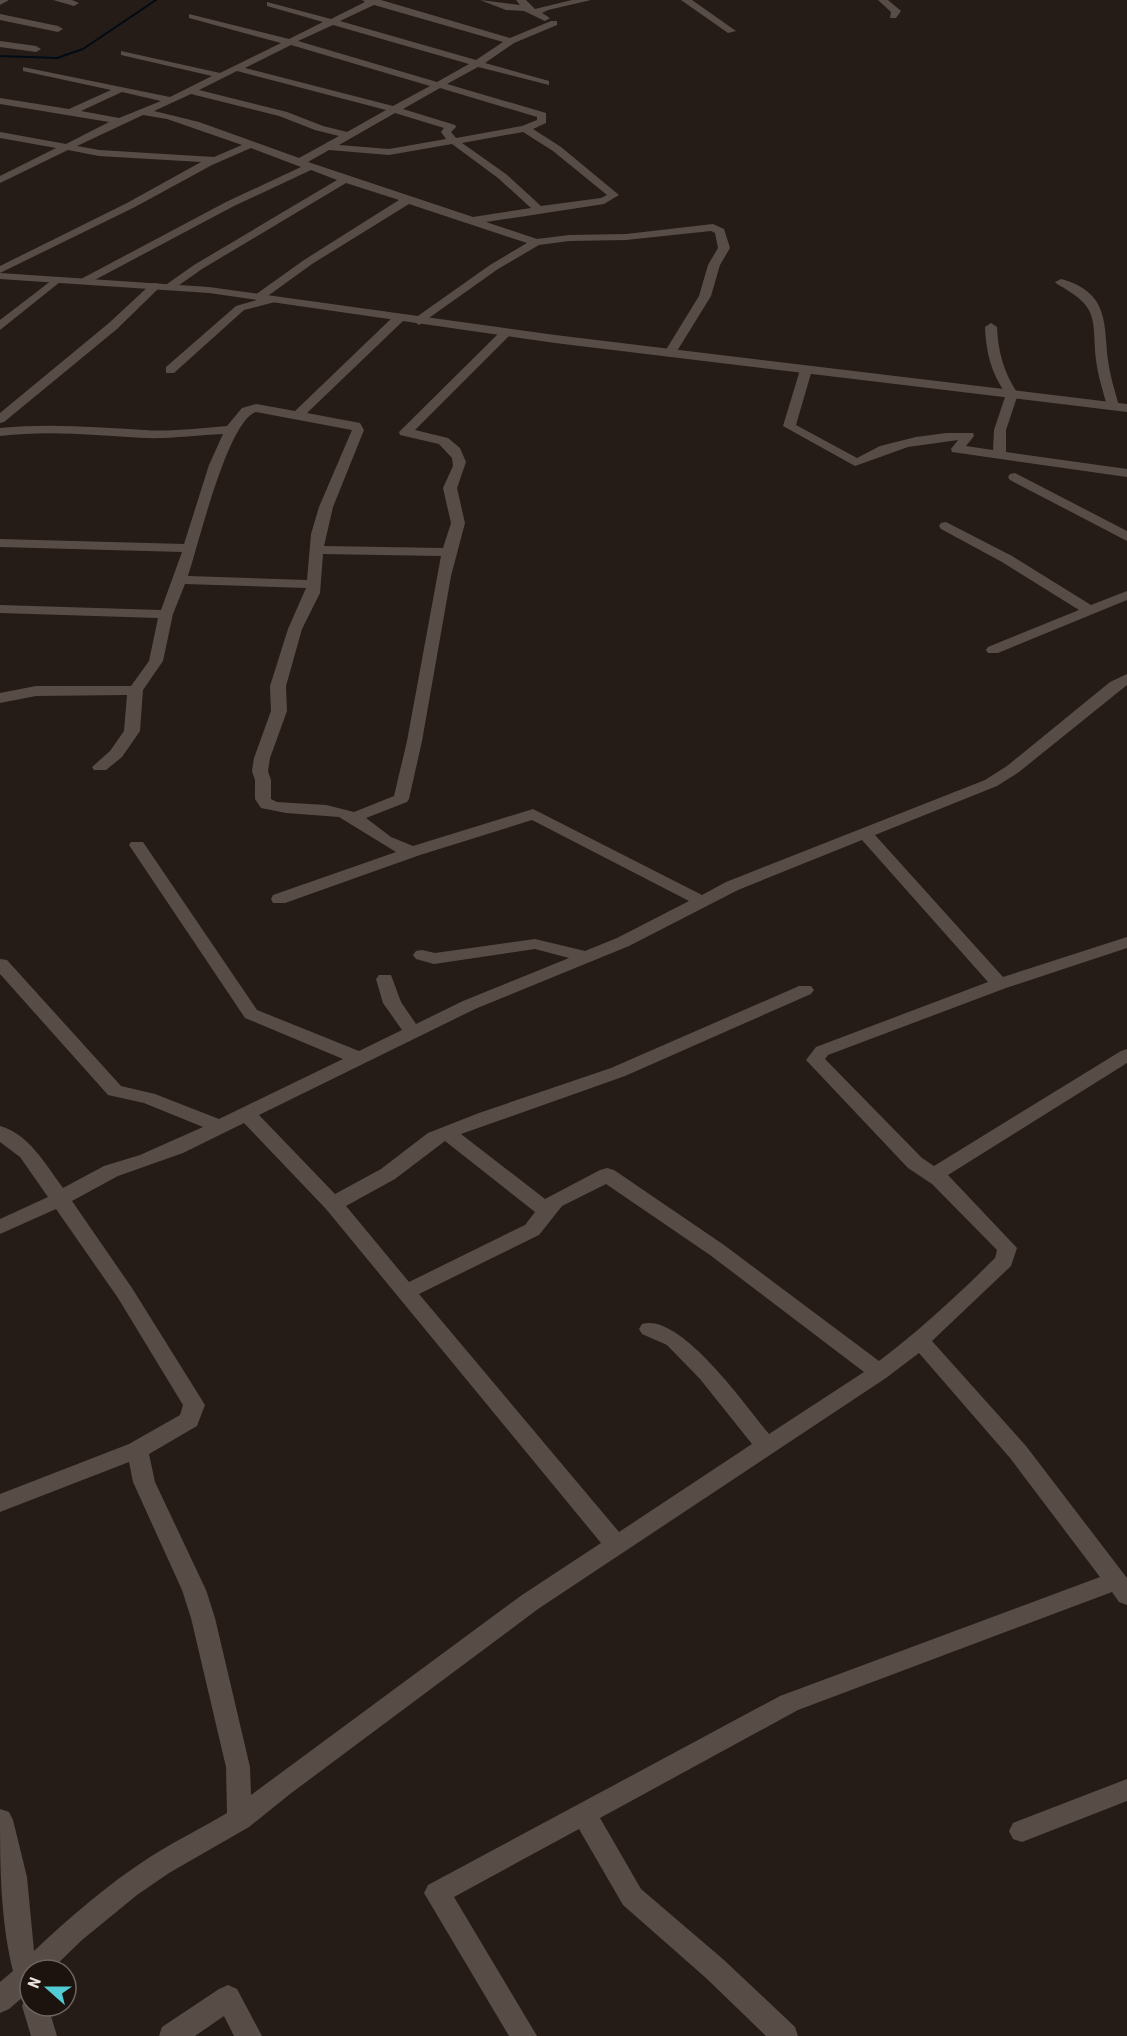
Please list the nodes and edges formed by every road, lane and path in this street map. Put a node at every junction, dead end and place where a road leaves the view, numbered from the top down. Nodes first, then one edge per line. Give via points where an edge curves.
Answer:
1 (4, 0) edge
2 (58, 0) edge
3 (485, 0) edge
4 (586, 0) edge
5 (686, 0) edge
6 (883, 0) edge
7 (372, 1) edge
8 (0, 2) edge
9 (74, 3) dead end
10 (270, 4) dead end
11 (527, 7) edge
12 (192, 16) dead end
13 (892, 16) dead end
14 (0, 17) edge
15 (334, 21) junction
16 (58, 29) dead end
17 (731, 31) dead end
18 (511, 41) junction
19 (290, 42) junction
20 (0, 44) edge
21 (36, 49) dead end
22 (124, 53) dead end
23 (478, 63) junction
24 (235, 68) junction
25 (26, 69) dead end
26 (222, 75) junction
27 (546, 83) dead end
28 (436, 86) junction
29 (121, 89) junction
30 (190, 91) junction
31 (0, 101) edge
32 (167, 102) junction
33 (392, 110) junction
34 (69, 113) junction
35 (142, 113) junction
36 (168, 116) junction
37 (120, 121) junction
38 (450, 127) junction
39 (525, 129) junction
40 (499, 133) junction
41 (0, 135) edge
42 (348, 135) junction
43 (452, 140) junction
44 (250, 145) junction
45 (329, 147) junction
46 (65, 148) junction
47 (216, 160) junction
48 (306, 164) junction
49 (0, 171) edge
50 (13, 174) junction
51 (345, 179) junction
52 (0, 180) edge
53 (407, 200) junction
54 (539, 210) junction
55 (471, 221) junction
56 (536, 242) junction
57 (0, 270) edge
58 (0, 276) edge
59 (56, 280) junction
60 (85, 281) junction
61 (1061, 282) dead end
62 (155, 285) junction
63 (171, 286) junction
64 (259, 297) junction
65 (273, 299) junction
66 (399, 318) junction
67 (419, 321) junction
68 (0, 326) edge
69 (991, 327) dead end
70 (507, 332) junction
71 (670, 353) junction
72 (170, 370) dead end
73 (806, 370) junction
74 (1012, 394) junction
75 (1113, 406) junction
76 (1127, 408) edge
77 (299, 414) junction
78 (0, 419) edge
79 (231, 430) junction
80 (0, 432) edge
81 (999, 454) junction
82 (1127, 473) edge
83 (1015, 477) dead end
84 (946, 526) dead end
85 (1127, 537) edge
86 (0, 543) edge
87 (190, 549) junction
88 (316, 550) junction
89 (449, 552) junction
90 (180, 580) junction
91 (312, 584) junction
92 (1127, 595) edge
93 (0, 609) edge
94 (1089, 610) junction
95 (166, 614) junction
96 (993, 650) dead end
97 (1127, 679) edge
98 (135, 690) junction
99 (0, 698) edge
100 (100, 767) dead end
101 (353, 818) junction
102 (866, 834) junction
103 (137, 845) dead end
104 (414, 850) junction
105 (279, 899) dead end
106 (701, 902) junction
107 (1127, 942) edge
108 (422, 955) dead end
109 (587, 957) junction
110 (1, 964) edge
111 (385, 979) dead end
112 (1000, 984) junction
113 (805, 990) dead end
114 (413, 1032) junction
115 (1127, 1055) edge
116 (358, 1058) junction
117 (246, 1113) junction
118 (219, 1126) junction
119 (0, 1131) edge
120 (447, 1133) junction
121 (939, 1179) junction
122 (58, 1200) junction
123 (333, 1204) junction
124 (547, 1211) junction
125 (0, 1227) edge
126 (406, 1292) junction
127 (649, 1329) dead end
128 (920, 1341) junction
129 (879, 1372) junction
130 (766, 1446) junction
131 (137, 1450) junction
132 (0, 1503) edge
133 (616, 1545) junction
134 (1122, 1588) edge
135 (1127, 1790) edge
136 (584, 1814) junction
137 (240, 1819) junction
138 (0, 1820) edge
139 (1022, 1831) dead end
140 (23, 1958) edge
141 (47, 1958) edge
142 (18, 1986) edge
143 (0, 2000) edge
144 (39, 2018) edge
145 (44, 2036) edge
146 (172, 2036) edge
147 (249, 2036) edge
148 (524, 2036) edge
149 (785, 2036) edge

1 - 8 street
2 - 9 street
3 - 11 street via 506,7
4 - 11 street
5 - 17 street
6 - 13 street via 897,10
7 - 15 street
7 - 18 street
10 - 15 street
11 - 18 street via 554,23
12 - 19 street
14 - 16 street
15 - 19 street
15 - 23 street
18 - 23 street
19 - 24 street
19 - 28 street
20 - 21 street
22 - 26 street
23 - 27 street
23 - 28 street
24 - 26 street
24 - 33 street
25 - 29 street
26 - 30 street
28 - 33 street
28 - 39 street via 542,115 536,126
29 - 32 street
29 - 34 street
30 - 32 street
30 - 42 street
31 - 34 street
32 - 35 street
32 - 36 street
33 - 38 street
33 - 42 street
34 - 37 street
35 - 36 street
35 - 37 street
36 - 44 street
37 - 46 street
38 - 40 street
38 - 43 street via 446,132
39 - 40 street
39 - 54 street via 614,195 604,201
40 - 43 street
41 - 46 street
42 - 45 street
43 - 45 street via 389,152
43 - 54 street via 502,176
44 - 47 street
44 - 48 street
45 - 48 street
46 - 47 street
46 - 50 street
47 - 57 street
48 - 51 street
48 - 60 street
49 - 50 street
50 - 52 street
51 - 53 street
51 - 63 street
53 - 55 street
53 - 64 street via 316,256
54 - 55 street
55 - 56 street
56 - 67 street
56 - 71 street via 626,237 700,227 720,231 724,248 714,265 705,296
58 - 59 street
59 - 60 street
59 - 68 street
60 - 62 street
61 - 75 street via 1085,295 1102,323 1102,358
62 - 63 street
62 - 78 street
63 - 64 street
64 - 65 street
65 - 66 street
65 - 72 street via 240,308
66 - 67 street
66 - 77 street
67 - 70 street
69 - 74 street via 994,362
70 - 71 street
70 - 89 street via 405,432 450,443 460,461 451,481 458,522
71 - 73 street
73 - 74 street
73 - 81 street via 789,426 855,462 865,461 881,450 933,436 968,436 957,449
74 - 75 street
74 - 81 street via 1000,430
75 - 76 street
77 - 79 street via 251,409
77 - 88 street via 355,426 358,430 326,507
79 - 80 street via 146,434 106,430
79 - 87 street
81 - 82 street
83 - 85 street
84 - 94 street
86 - 87 street
87 - 90 street
88 - 89 street
88 - 91 street
89 - 101 street via 401,799
90 - 91 street
90 - 95 street
91 - 101 street via 313,593 295,629 278,686 279,711 260,771 263,799 267,805 280,809 329,810
92 - 94 street
93 - 95 street
94 - 96 street
95 - 98 street via 156,661
97 - 102 street via 991,783
98 - 99 street via 36,691
98 - 100 street via 132,731 116,754
101 - 104 street via 395,848
102 - 106 street
102 - 112 street
103 - 116 street via 251,1014
104 - 105 street
104 - 106 street via 533,814
106 - 109 street
107 - 112 street
108 - 109 street via 434,959 535,944
109 - 114 street
110 - 118 street via 115,1091 148,1098
111 - 114 street via 392,1003
112 - 121 street via 822,1051 815,1060 915,1163
113 - 120 street via 618,1072
114 - 116 street
115 - 121 street via 942,1169
116 - 117 street
117 - 118 street
117 - 123 street
118 - 122 street via 147,1160 111,1171
119 - 122 street via 27,1152
120 - 123 street via 388,1174
120 - 124 street
121 - 128 street via 1007,1248 1004,1261
122 - 125 street
122 - 131 street via 125,1293 194,1405 189,1420
123 - 126 street
124 - 126 street via 532,1230
124 - 129 street via 555,1201 607,1175 717,1250
126 - 133 street
127 - 130 street via 674,1340 707,1373
128 - 129 street
128 - 134 street via 1018,1452
129 - 130 street
130 - 133 street
131 - 132 street
131 - 137 street via 144,1482 203,1618 238,1767
133 - 137 street via 530,1602
134 - 136 street via 789,1703
135 - 139 street
136 - 148 street via 437,1893
136 - 149 street via 632,1897
137 - 141 street via 160,1864 128,1887 73,1930
138 - 140 street via 14,1877
142 - 143 street
144 - 145 street
146 - 147 street via 228,1998

